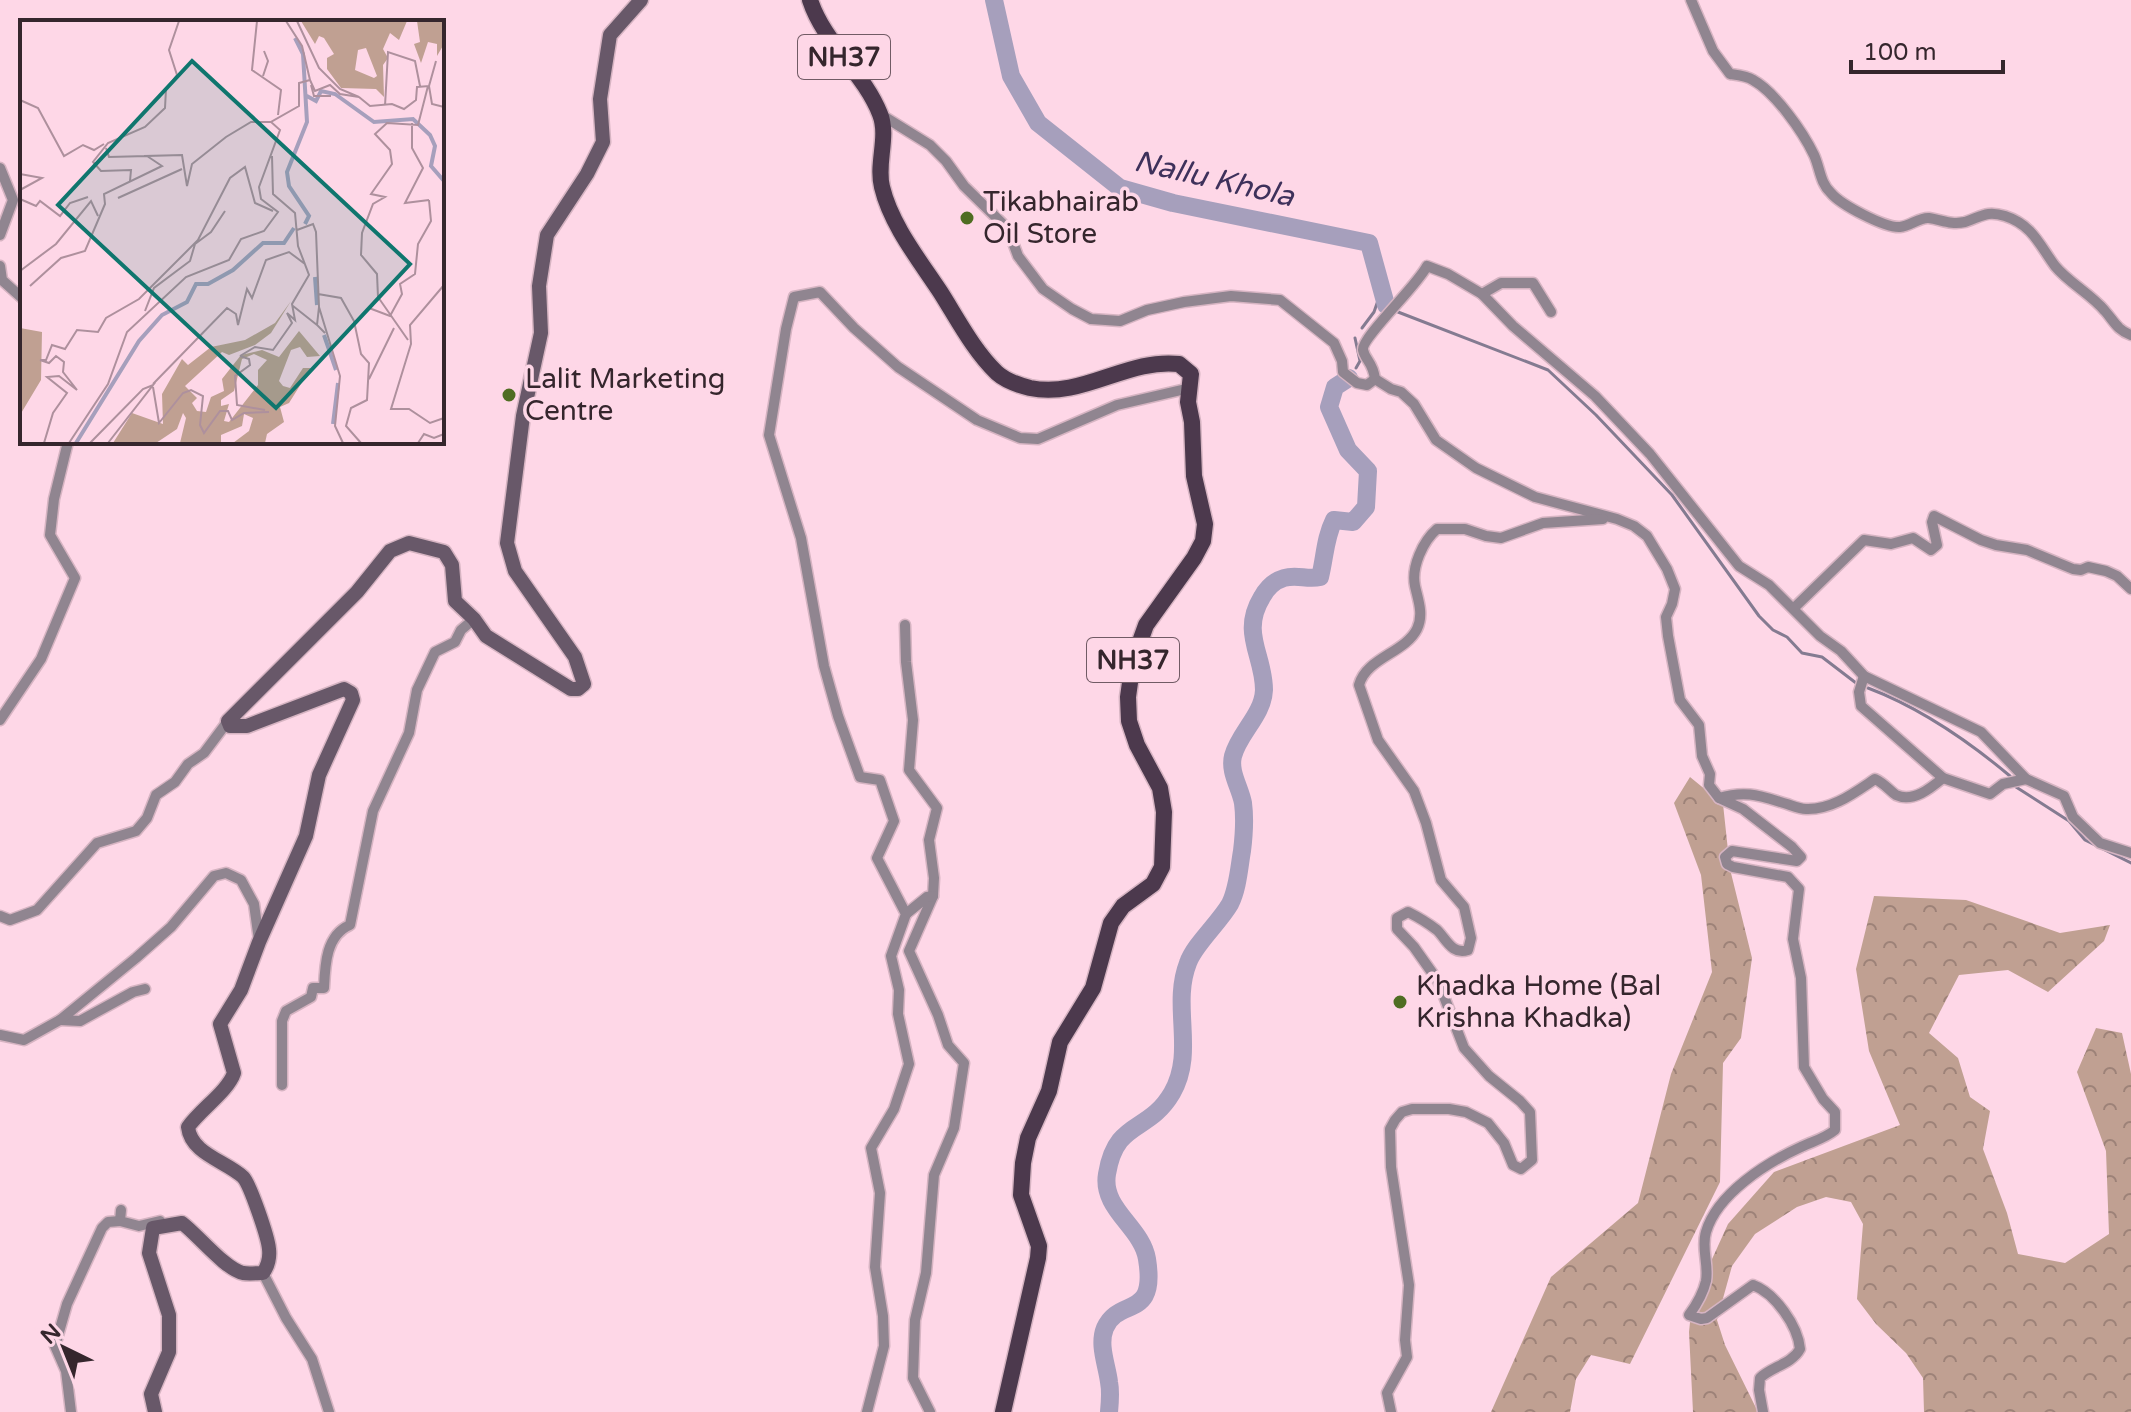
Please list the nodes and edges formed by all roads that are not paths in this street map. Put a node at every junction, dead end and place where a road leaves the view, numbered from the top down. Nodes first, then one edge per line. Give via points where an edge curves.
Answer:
1 (641, 0) edge
2 (810, 0) edge
3 (1691, 0) edge
4 (880, 114) junction
5 (0, 168) edge
6 (0, 235) edge
7 (0, 266) edge
8 (1482, 294) junction
9 (20, 296) edge
10 (1551, 312) dead end
11 (2131, 335) edge
12 (1375, 379) junction
13 (1190, 388) junction
14 (68, 444) edge
15 (1617, 519) junction
16 (2131, 589) edge
17 (1794, 608) junction
18 (474, 619) junction
19 (905, 625) dead end
20 (1864, 676) junction
21 (0, 720) edge
22 (228, 721) junction
23 (1943, 778) junction
24 (2026, 779) junction
25 (1719, 798) junction
26 (2131, 853) edge
27 (933, 896) junction
28 (906, 914) junction
29 (0, 916) edge
30 (259, 942) junction
31 (145, 989) dead end
32 (60, 1020) junction
33 (0, 1035) edge
34 (282, 1085) dead end
35 (182, 1223) junction
36 (263, 1273) junction
37 (71, 1412) edge
38 (155, 1412) edge
39 (329, 1412) edge
40 (867, 1412) edge
41 (930, 1412) edge
42 (1003, 1412) edge
43 (1391, 1412) edge
44 (1763, 1412) edge

1 - 18 street via 610,35 600,99 603,142 547,235 539,286 541,333 523,416 507,543 515,571 575,657 584,684 571,689 486,636
2 - 4 main road, NH37 via 816,20
3 - 11 street via 1713,51 1730,74 1751,78 1770,93 1802,134 1832,195 1869,219 1898,227 1927,217 1951,224 1983,213 2006,216 2039,240 2056,267
4 - 12 street via 946,161 1008,229 1018,256 1043,289 1072,309 1091,319 1120,321 1184,302 1231,296 1280,300 1334,343 1343,372 1357,383 1367,385
4 - 13 main road, NH37 via 882,187 892,211 967,335 1000,376 1052,391 1171,363 1188,370
5 - 6 street via 13,200
7 - 9 street via 2,280
8 - 10 street via 1501,283 1533,283
8 - 12 street via 1427,266 1363,346
8 - 17 street via 1595,396 1650,454 1739,566
12 - 15 street via 1401,392 1436,440 1476,468 1535,497
13 - 28 street via 1117,405 1038,439 1020,438 977,420 898,367 820,292 794,297 769,435 801,538 838,716 860,777 880,780 894,821 877,858
13 - 42 main road, NH37 via 1192,460 1205,524 1203,541 1146,625 1128,697 1137,745 1160,788 1162,867 1153,884 1123,906 1111,923 1093,988 1060,1042 1049,1091 1028,1138 1021,1195 1039,1246 1038,1258
14 - 21 street via 50,535 75,578 41,659
15 - 25 street via 1647,536 1675,589 1666,617 1680,700 1699,725 1709,785
15 - 43 street via 1543,523 1501,538 1437,529 1424,542 1414,577 1418,626 1359,685 1378,740 1414,791 1441,880 1464,907 1471,938 1468,950 1452,949 1437,931 1408,912 1397,918 1397,929 1438,981 1464,1048 1530,1112 1532,1160 1521,1169 1513,1165 1488,1123 1466,1112 1412,1109 1402,1112 1390,1129 1409,1285 1407,1357 1387,1393
16 - 17 street via 2106,571 2073,569 2027,550 1981,540 1934,516 1937,545 1931,550 1913,538 1891,544 1864,540
17 - 20 street
18 - 22 street via 455,601 452,565 444,552 409,543 390,551 357,592
18 - 34 street via 455,642 435,652 417,690 409,733 373,811 350,925 326,954 324,988 313,988 311,997 286,1011 282,1021
19 - 27 street via 913,720 909,770 937,808 929,840
20 - 23 street via 1861,706
20 - 24 street via 1981,732
22 - 29 street via 217,740 156,795 136,831 97,843 37,910 10,920
22 - 30 street via 247,726 344,689 353,700 319,775 306,836
23 - 24 street via 1990,794 2003,784
23 - 25 street via 1913,796 1898,796 1875,779 1843,800 1804,809 1755,794
24 - 26 street via 2064,796 2073,817 2100,843
25 - 44 street via 1743,809 1801,857 1797,861 1732,851 1725,857 1733,867 1788,877 1799,889 1793,939 1801,978 1804,1067 1836,1121 1826,1137 1779,1159 1725,1197 1705,1235 1707,1279 1689,1315 1707,1318 1753,1285 1777,1305 1798,1336 1797,1355 1760,1378
27 - 28 street
27 - 41 street via 909,951 948,1045 964,1063 954,1128 934,1175 926,1273 915,1320 913,1378
28 - 40 street via 891,956 909,1064 894,1109 871,1148 880,1193 875,1267 884,1346
30 - 32 street via 254,904 241,880 226,873 214,876 171,927
30 - 36 street via 241,990 220,1024 234,1073 188,1127 196,1145 245,1179 269,1247
31 - 32 street via 80,1021
32 - 33 street via 24,1040
35 - 36 street via 242,1273
35 - 37 street via 155,1220 139,1226 120,1215 102,1228 67,1304 55,1346 66,1371
35 - 38 street via 153,1228 149,1253 169,1315 169,1352 151,1394
36 - 39 street via 312,1359

